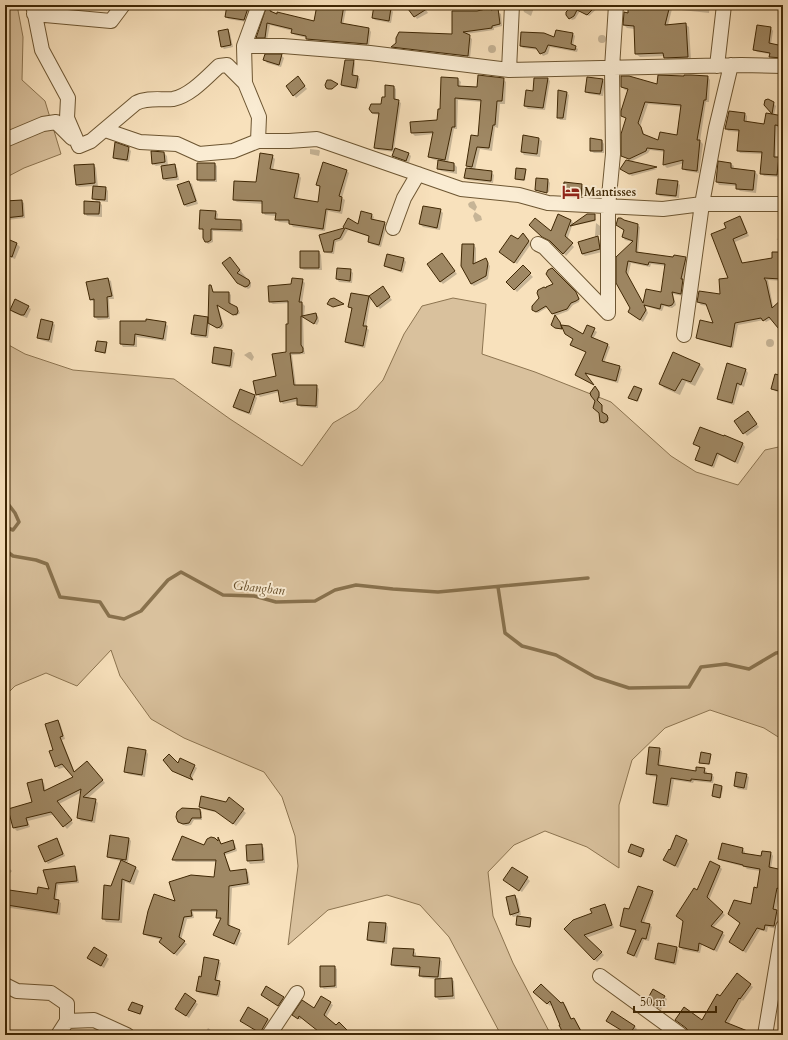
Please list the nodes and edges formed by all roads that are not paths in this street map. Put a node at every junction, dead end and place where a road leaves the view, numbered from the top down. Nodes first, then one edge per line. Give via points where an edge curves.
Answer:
1 (123, 5) edge
2 (259, 5) edge
3 (512, 5) edge
4 (616, 5) edge
5 (724, 5) edge
6 (33, 9) edge
7 (244, 46) junction
8 (731, 65) junction
9 (717, 66) junction
10 (783, 66) edge
11 (612, 68) junction
12 (509, 70) junction
13 (245, 83) junction
14 (105, 130) junction
15 (5, 140) edge
16 (258, 141) junction
17 (79, 146) junction
18 (418, 174) junction
19 (702, 204) junction
20 (783, 204) edge
21 (608, 207) junction
22 (393, 228) dead end
23 (538, 244) dead end
24 (684, 335) dead end
25 (783, 927) edge
26 (600, 976) dead end
27 (5, 985) edge
28 (297, 993) dead end
29 (67, 1021) junction
30 (58, 1035) edge
31 (127, 1035) edge
32 (269, 1035) edge
33 (681, 1035) edge
34 (765, 1035) edge

1 - 6 street via 111,20
2 - 7 street
3 - 12 street
4 - 11 street
5 - 9 street
6 - 17 street via 42,50 68,98 67,118
7 - 12 street via 283,46 370,53
7 - 13 street
8 - 9 street
8 - 10 street
8 - 19 street
9 - 11 street
11 - 12 street
11 - 21 street via 613,154
13 - 14 street via 227,65 219,66 197,87 175,98 141,100
13 - 16 street via 259,117
14 - 16 street via 140,142 177,144 199,154 233,151
14 - 17 street via 91,141
15 - 17 street via 43,124 56,122
16 - 18 street via 317,139
18 - 21 street via 461,189 519,195 548,203
18 - 22 street via 404,198
19 - 20 street
19 - 21 street via 663,209
19 - 24 street
21 - 23 street via 608,313
25 - 34 street
26 - 33 street
27 - 29 street via 17,991 51,993 67,1004
28 - 32 street
29 - 30 street
29 - 31 street via 94,1020

